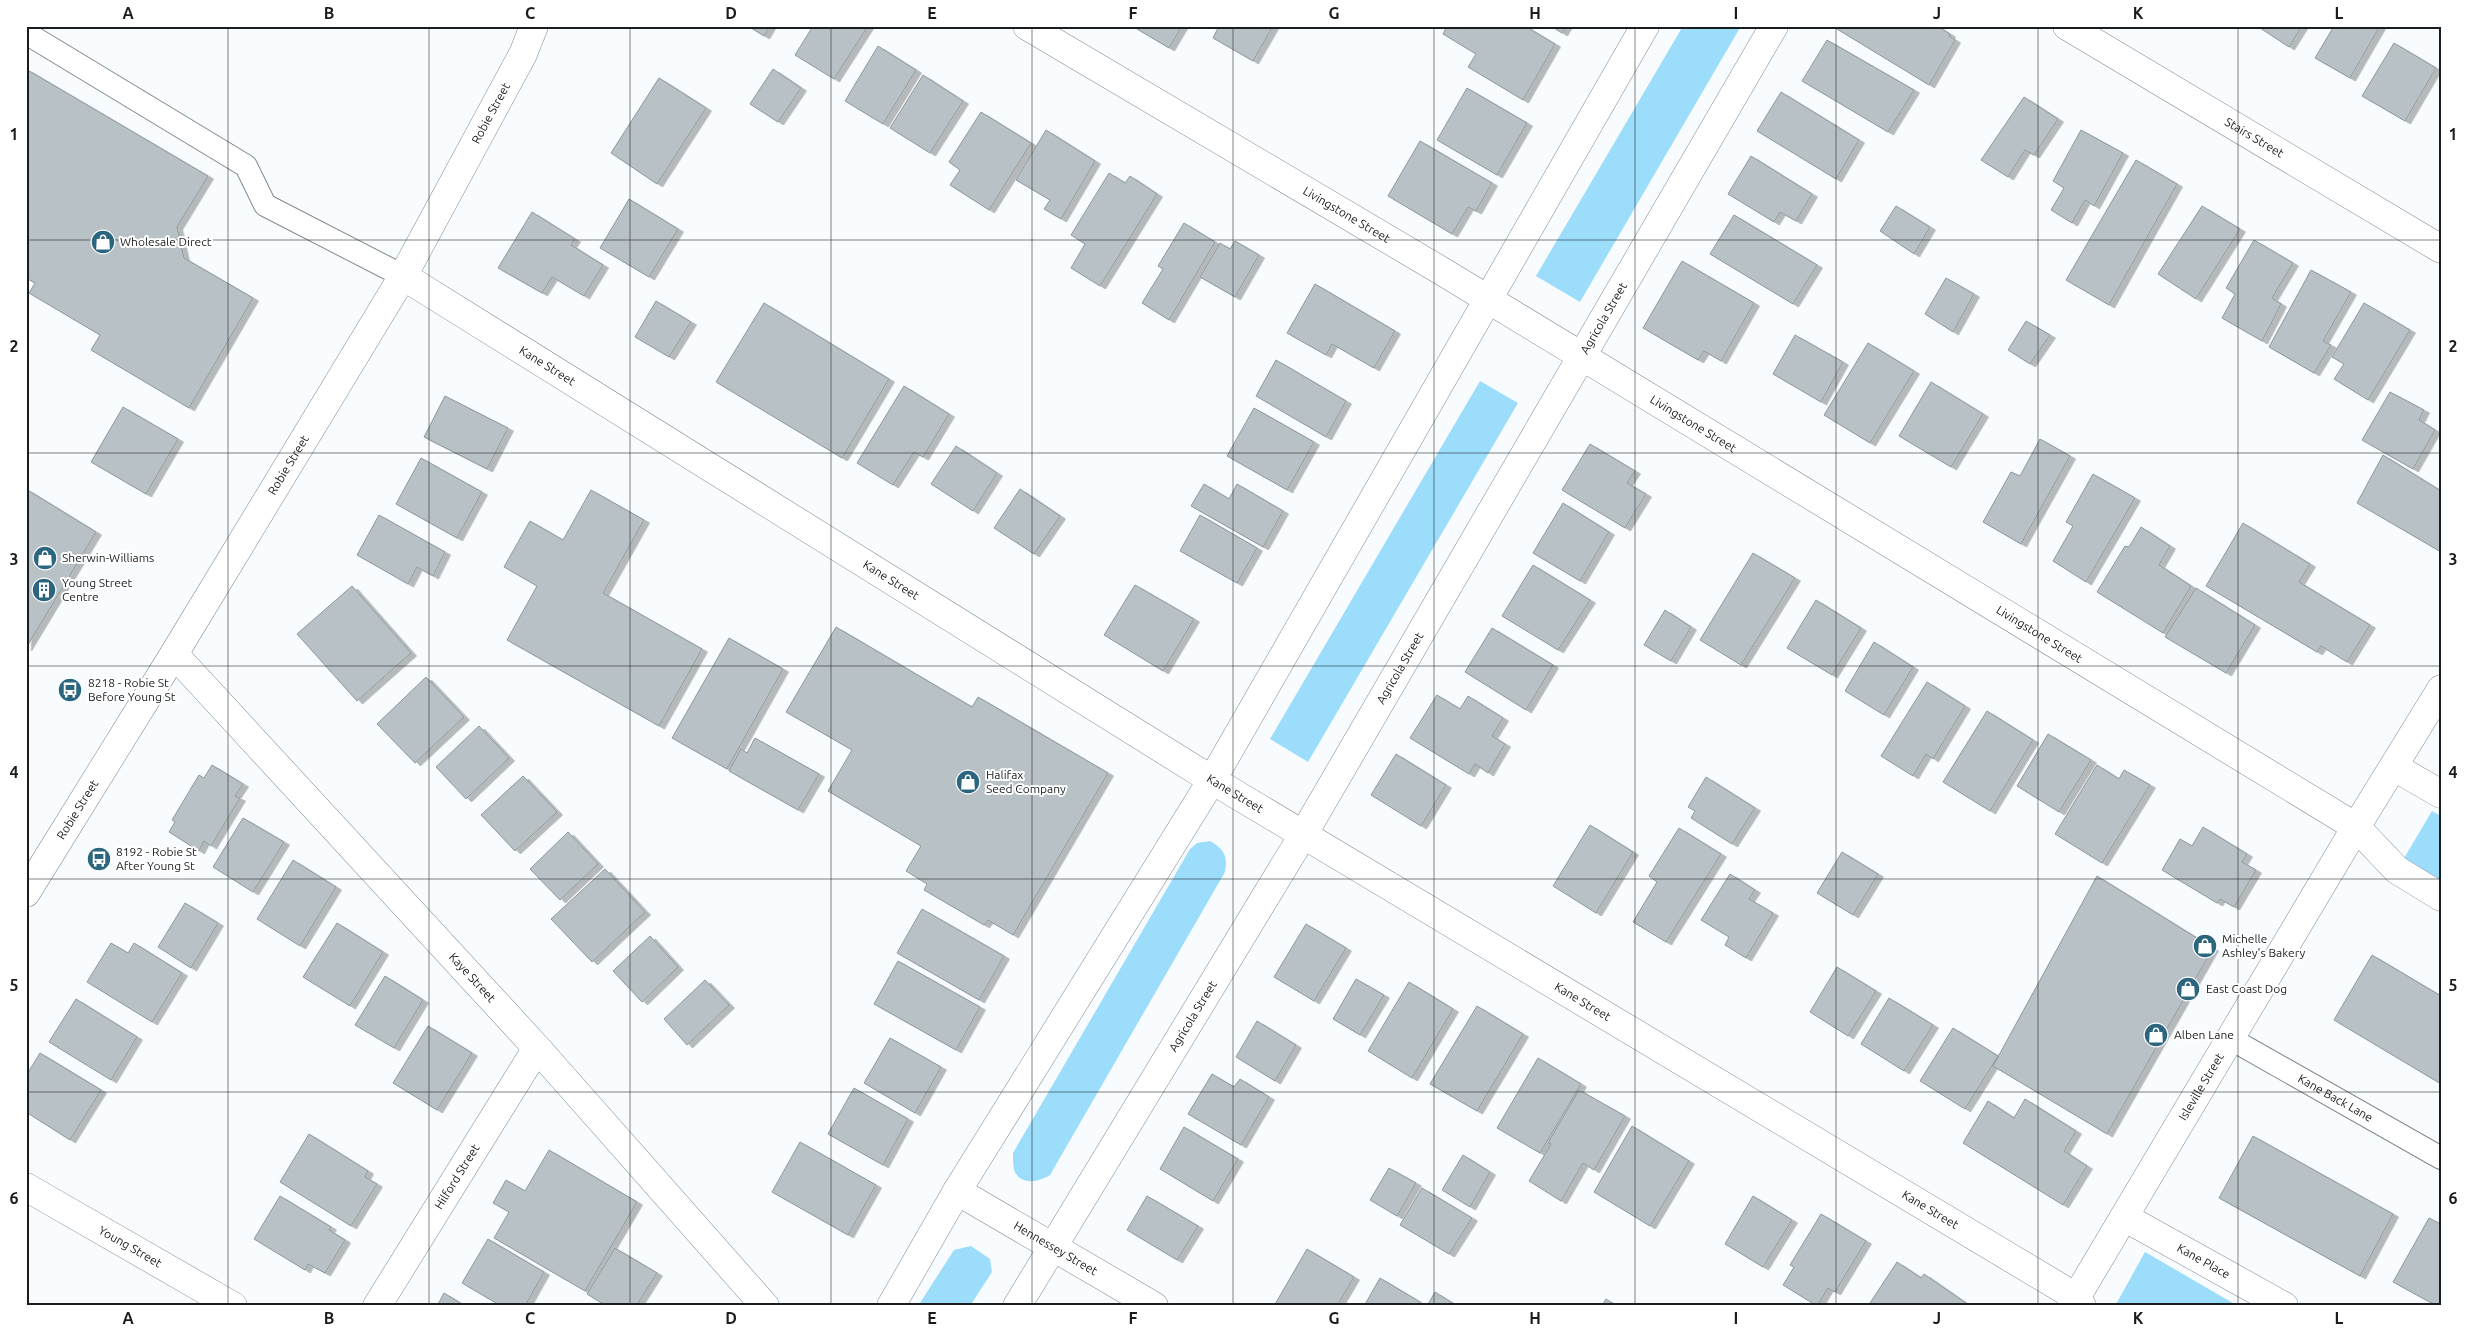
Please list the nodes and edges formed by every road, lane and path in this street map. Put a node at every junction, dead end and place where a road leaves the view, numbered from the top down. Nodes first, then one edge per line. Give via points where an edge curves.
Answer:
1 (534, 26) edge
2 (1027, 26) edge
3 (1646, 26) edge
4 (1774, 26) edge
5 (2067, 26) edge
6 (26, 33) edge
7 (2441, 249) edge
8 (403, 276) junction
9 (1488, 300) junction
10 (1581, 355) junction
11 (174, 654) junction
12 (2441, 690) edge
13 (2394, 767) junction
14 (1212, 780) junction
15 (2441, 794) edge
16 (2356, 827) junction
17 (1303, 835) junction
18 (26, 893) edge
19 (2441, 897) edge
20 (2231, 1039) junction
21 (537, 1048) junction
22 (2441, 1158) edge
23 (26, 1187) edge
24 (957, 1191) junction
25 (2124, 1217) junction
26 (1053, 1247) junction
27 (2076, 1303) edge
28 (234, 1306) edge
29 (377, 1306) edge
30 (765, 1306) edge
31 (891, 1306) edge
32 (1017, 1306) edge
33 (1154, 1306) edge
34 (2284, 1306) edge

1 - 8 street, Robie Street via 523,54
2 - 9 street, Livingstone Street
3 - 9 street
4 - 10 street, Agricola Street
5 - 7 street, Stairs Street
6 - 8 lane via 246,166 265,205
8 - 11 street, Robie Street
8 - 14 street, Kane Street
9 - 10 street, Livingstone Street
9 - 14 street
10 - 16 street, Livingstone Street
10 - 17 street, Agricola Street
11 - 18 street, Robie Street
11 - 21 street, Kaye Street
12 - 13 street, Isleville Street
13 - 15 street
13 - 16 street, Isleville Street
14 - 17 street, Kane Street
14 - 24 street
16 - 19 street, Livingstone Street via 2397,870
16 - 20 street, Isleville Street
17 - 26 street, Agricola Street
17 - 27 street, Kane Street
20 - 22 lane, Kane Back Lane
20 - 25 street, Isleville Street
21 - 29 street, Hilford Street
21 - 30 street, Kaye Street
23 - 28 street, Young Street
24 - 26 street, Hennessey Street
24 - 31 street
25 - 27 street, Isleville Street
25 - 34 street, Kane Place
26 - 32 street, Agricola Street
26 - 33 street, Hennessey Street

